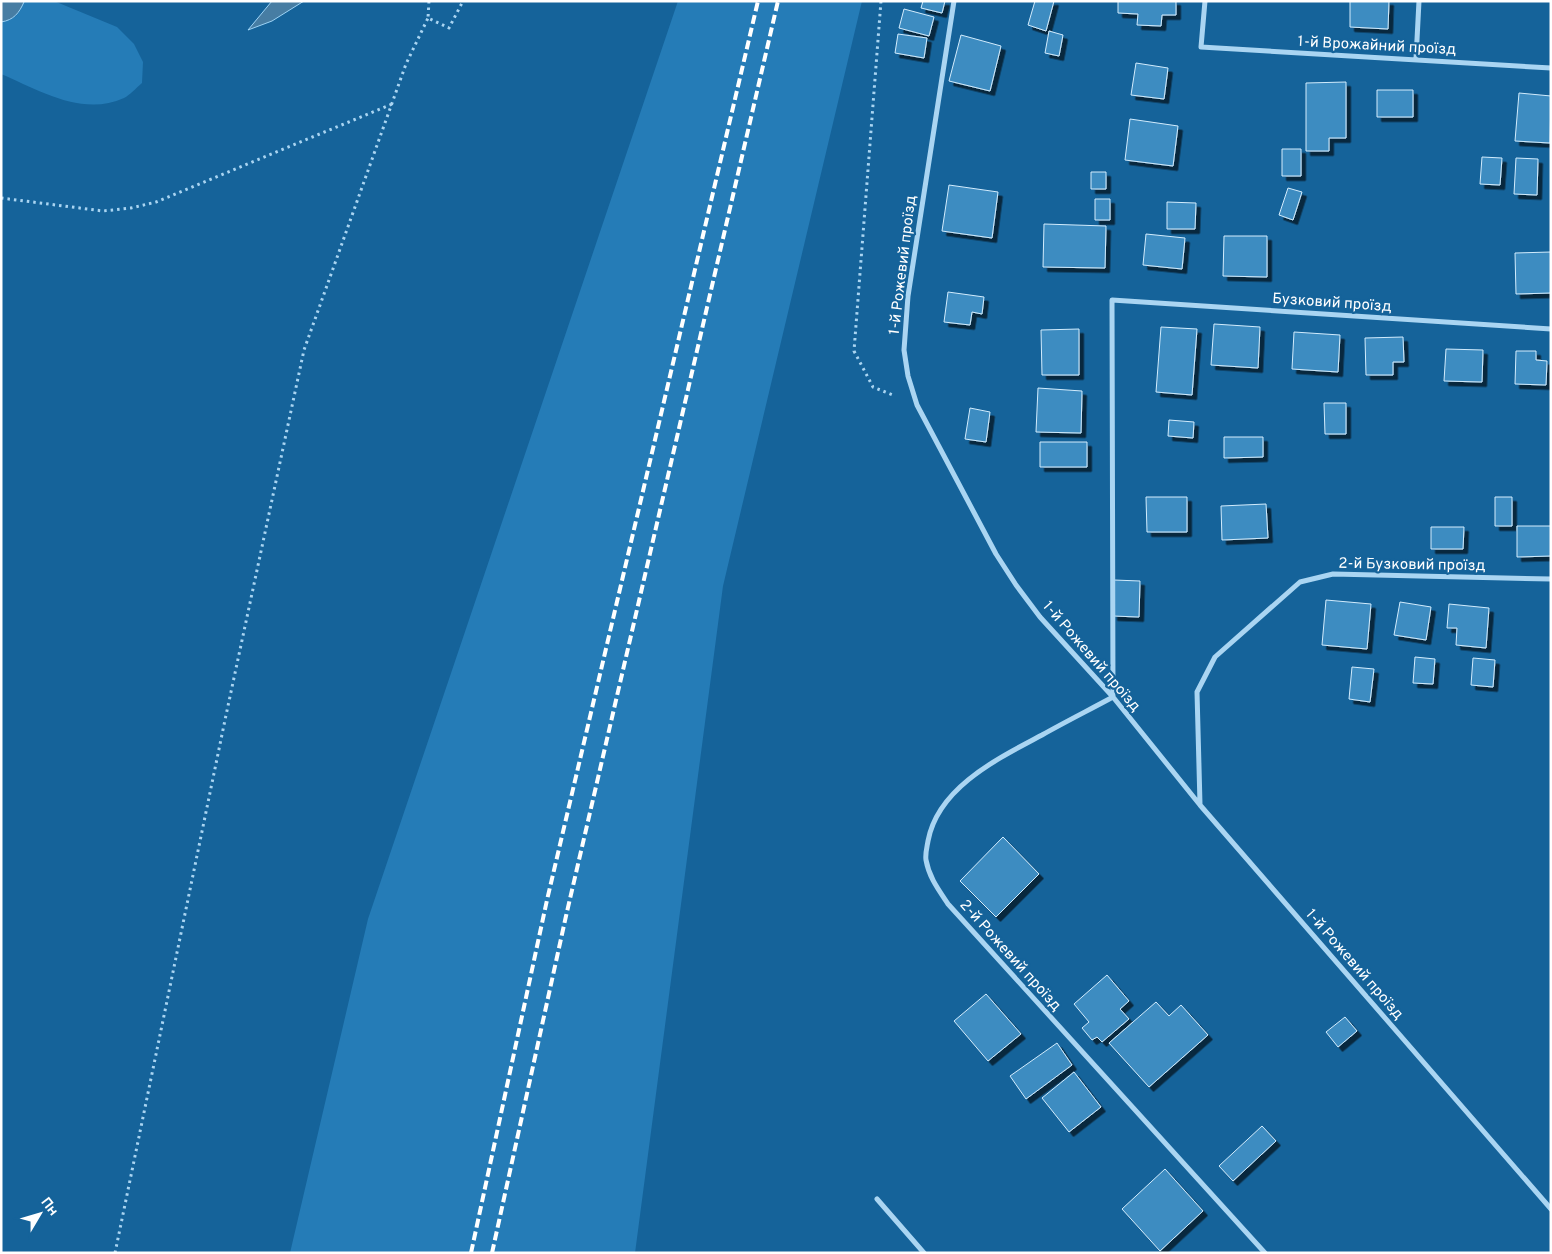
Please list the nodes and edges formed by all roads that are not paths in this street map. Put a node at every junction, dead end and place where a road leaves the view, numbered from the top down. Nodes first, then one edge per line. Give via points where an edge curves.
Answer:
1 (954, 1) edge
2 (1205, 1) edge
3 (1419, 1) edge
4 (1416, 59) junction
5 (1551, 68) edge
6 (1551, 329) edge
7 (1551, 579) edge
8 (1112, 697) junction
9 (1200, 805) junction
10 (877, 1199) dead end
11 (1551, 1209) edge
12 (924, 1253) edge
13 (1264, 1253) edge

1 - 8 street, 1-й Рожевий проїзд via 908,296 904,350 908,376 918,405 996,554 1040,617
2 - 4 street, 1-й Врожайний проїзд via 1202,47
3 - 4 street
4 - 5 street, 1-й Врожайний проїзд
6 - 8 street, Бузковий проїзд via 1112,300
7 - 9 street, 2-й Бузковий проїзд via 1333,574 1300,582 1215,657 1196,692
8 - 9 street, 1-й Рожевий проїзд
8 - 13 street, 2-й Рожевий проїзд via 997,759 962,786 936,817 929,837 926,858 931,879 948,904
9 - 11 street, 1-й Рожевий проїзд
10 - 12 street

